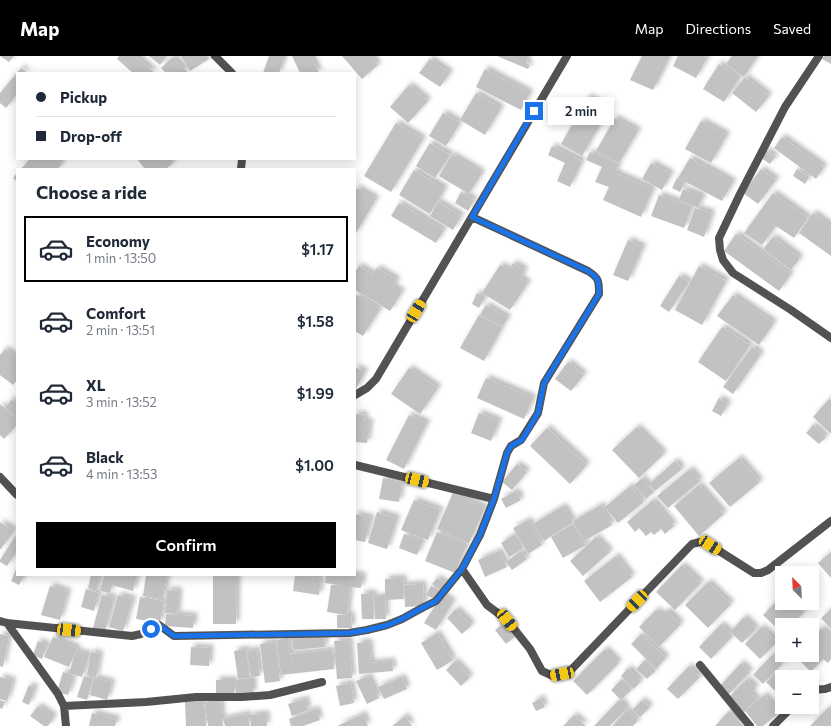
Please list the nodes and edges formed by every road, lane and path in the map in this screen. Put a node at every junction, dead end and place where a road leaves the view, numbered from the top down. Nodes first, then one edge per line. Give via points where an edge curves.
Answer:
1 (215, 56) edge
2 (567, 56) edge
3 (819, 56) edge
4 (231, 72) edge
5 (472, 217) junction
6 (831, 338) edge
7 (356, 395) edge
8 (356, 465) edge
9 (0, 477) edge
10 (16, 493) edge
11 (494, 499) junction
12 (831, 521) edge
13 (462, 569) junction
14 (3, 622) edge
15 (700, 665) dead end
16 (322, 682) dead end
17 (64, 706) junction
18 (785, 714) edge
19 (66, 726) edge
20 (750, 726) edge
21 (773, 726) edge

1 - 4 street
2 - 5 street
3 - 6 street via 785,108 719,238 723,260 733,273
5 - 7 street via 376,379
5 - 11 street via 588,271 596,276 599,284 599,294 544,383 538,413 522,440 511,446 507,453
8 - 11 street
9 - 10 street
11 - 13 street via 480,535
12 - 13 street via 761,573 754,573 705,542 692,544 570,670 554,676 542,671 530,649 507,620 487,605
13 - 14 street via 436,601 388,625 349,633 174,636 159,625 132,636
14 - 17 street via 58,694
15 - 20 street
16 - 17 street via 270,695 196,696 146,702
17 - 19 street
18 - 21 street

